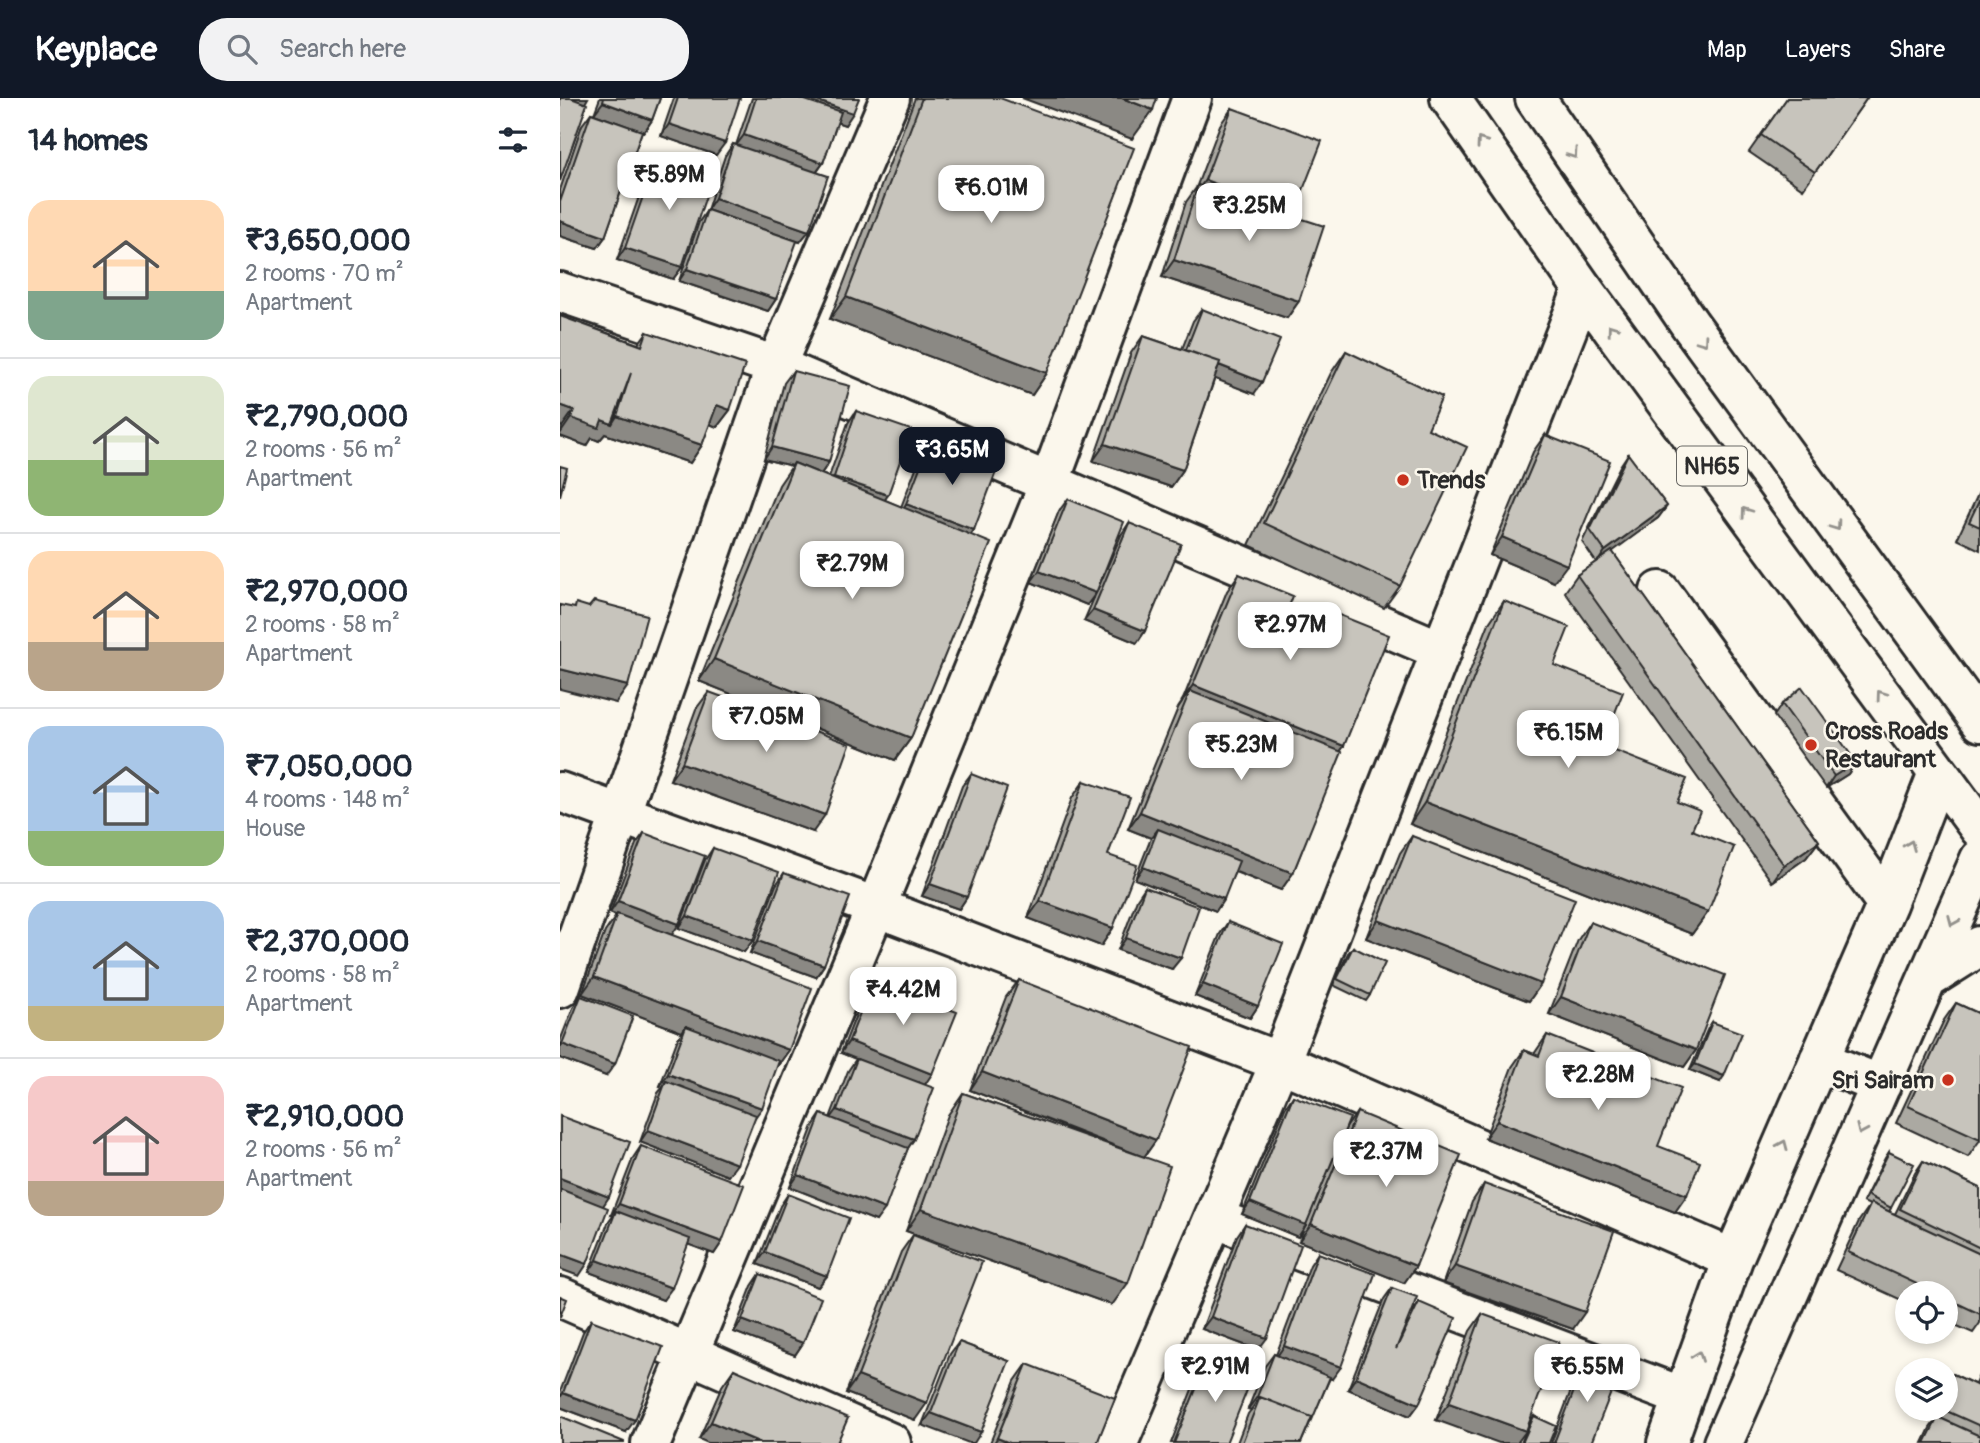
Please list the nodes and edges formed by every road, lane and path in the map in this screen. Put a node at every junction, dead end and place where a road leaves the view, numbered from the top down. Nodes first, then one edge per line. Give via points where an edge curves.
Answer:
1 (890, 98) edge
2 (1192, 98) edge
3 (1450, 98) edge
4 (1535, 98) edge
5 (1583, 289) junction
6 (560, 292) edge
7 (776, 366) junction
8 (1050, 481) junction
9 (1660, 591) dead end
10 (1441, 651) junction
11 (1980, 722) edge
12 (1938, 773) junction
13 (560, 792) edge
14 (1975, 808) edge
15 (619, 813) junction
16 (1980, 859) edge
17 (1887, 904) junction
18 (876, 906) junction
19 (1980, 946) edge
20 (1928, 979) junction
21 (560, 988) edge
22 (1819, 1060) junction
23 (1280, 1062) junction
24 (1881, 1085) junction
25 (1214, 1218) junction
26 (1733, 1259) junction
27 (560, 1297) edge
28 (688, 1354) junction
29 (1683, 1397) junction
30 (651, 1443) edge
31 (891, 1443) edge
32 (1118, 1443) edge
33 (1667, 1443) edge
34 (1723, 1443) edge

1 - 7 main road
2 - 8 main road
5 -> 3 main road, NH65
4 -> 11 main road, NH65 via 1689,323
5 - 10 main road
12 -> 5 main road, NH65
6 - 7 main road
7 - 8 main road
7 - 15 main road
8 - 10 main road
8 - 18 main road
9 - 17 main road
10 - 23 main road
12 - 14 main road, NH65
17 -> 12 main road
13 - 15 main road
15 - 18 main road
15 - 21 main road
16 -> 20 main road
17 - 22 main road
18 - 23 main road
18 - 28 main road
19 - 20 main road
20 - 24 main road
22 - 24 main road
26 -> 22 main road
23 - 25 main road
23 - 26 main road
24 -> 34 main road
25 - 29 main road
25 - 32 main road
29 -> 26 main road
27 - 28 main road
28 - 30 main road
28 - 31 main road
29 - 33 main road

